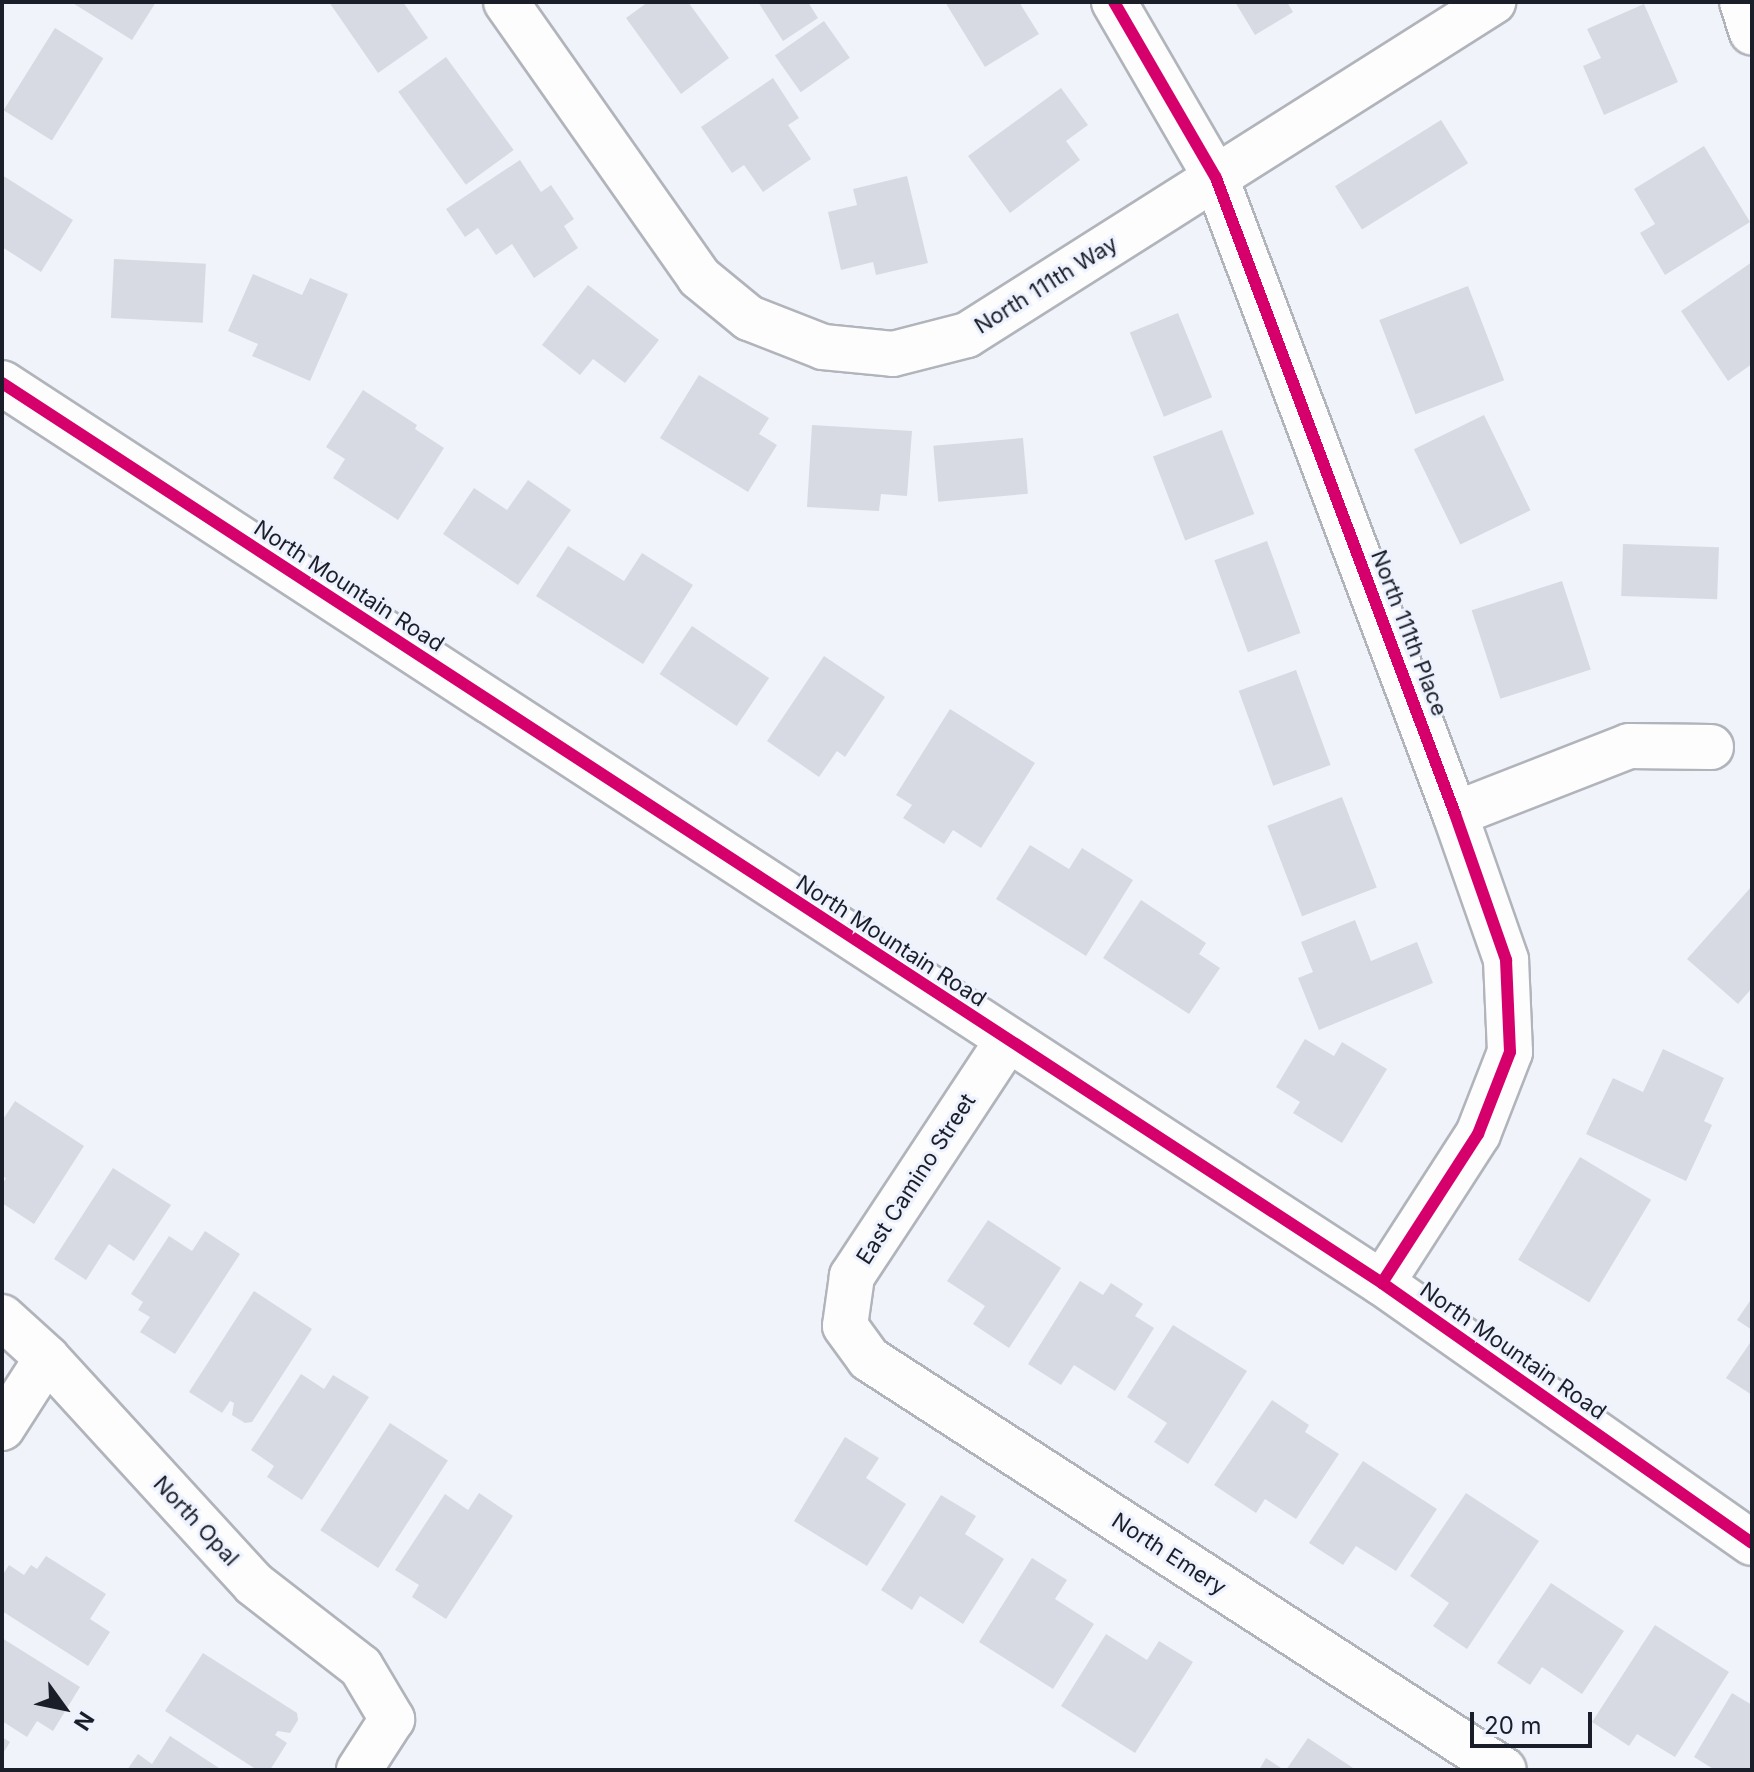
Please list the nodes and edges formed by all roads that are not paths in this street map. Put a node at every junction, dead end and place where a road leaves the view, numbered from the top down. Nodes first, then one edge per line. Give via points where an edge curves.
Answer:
1 (506, 2) edge
2 (1114, 2) edge
3 (1493, 2) edge
4 (1742, 2) edge
5 (1752, 32) edge
6 (1216, 178) junction
7 (2, 383) edge
8 (1711, 747) dead end
9 (1455, 814) junction
10 (1007, 1041) junction
11 (1382, 1283) junction
12 (2, 1317) edge
13 (845, 1326) joint
14 (47, 1358) junction
15 (2, 1428) edge
16 (1752, 1543) edge
17 (1494, 1767) edge
18 (359, 1770) edge

1 - 6 street, North 111th Way via 699,277 749,318 823,347 893,354 967,335
2 - 6 street, North 111th Place
3 - 6 street, North 111th Way
4 - 5 street
6 - 9 street, North 111th Place
7 - 10 street, North Mountain Road
8 - 9 street via 1629,746
9 - 11 street, North 111th Place via 1506,960 1510,1052 1478,1134
10 - 11 street, North Mountain Road
10 - 13 street, East Camino Street via 852,1276
11 - 16 street, North Mountain Road
12 - 14 street, North Opal
13 - 17 street, North Emery via 869,1359
14 - 15 street
14 - 18 street, North Opal via 254,1584 361,1667 392,1719

